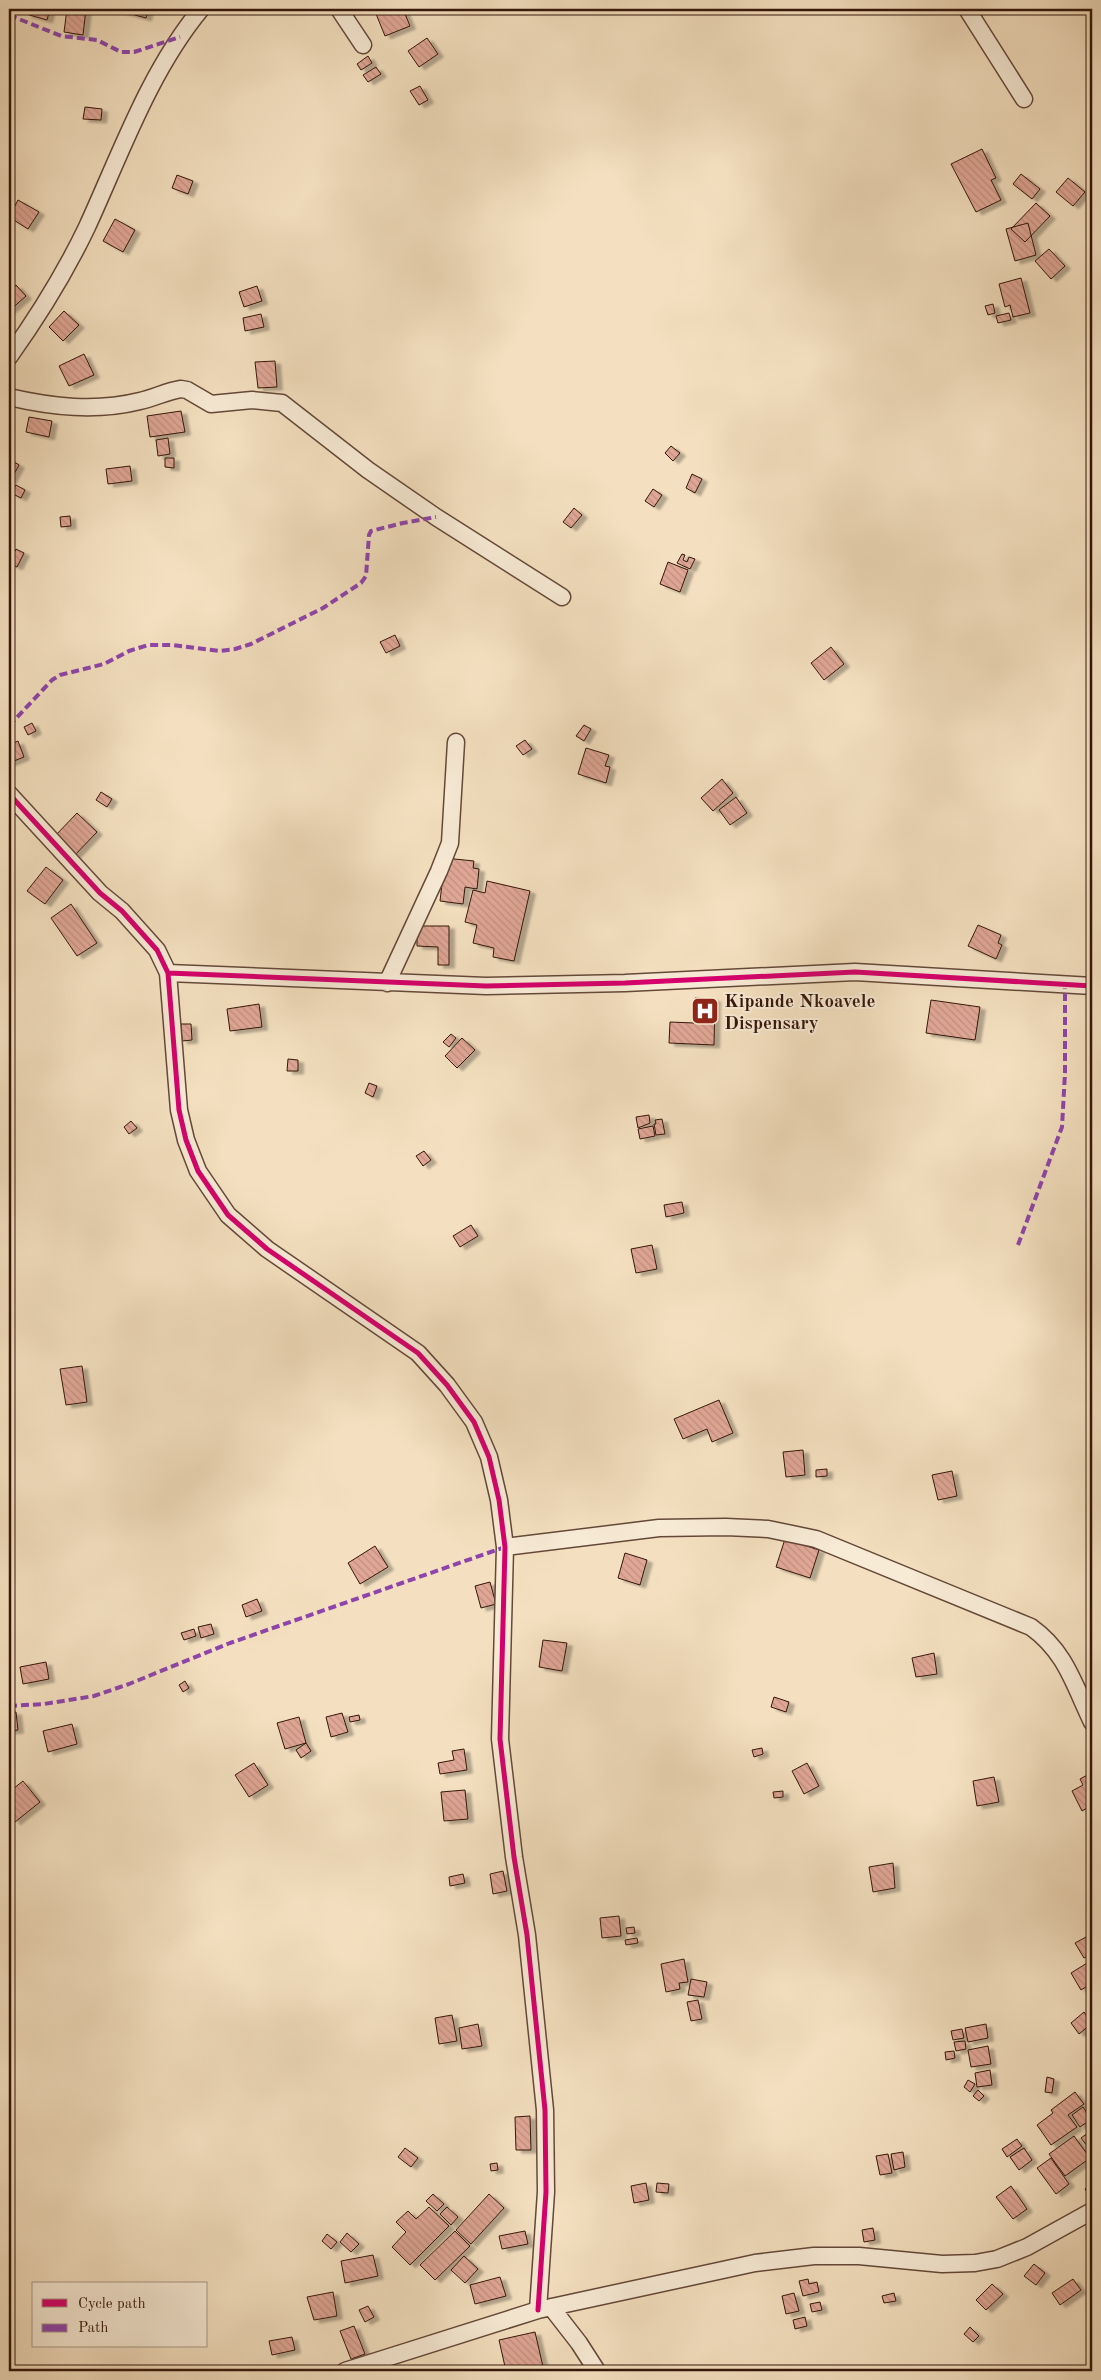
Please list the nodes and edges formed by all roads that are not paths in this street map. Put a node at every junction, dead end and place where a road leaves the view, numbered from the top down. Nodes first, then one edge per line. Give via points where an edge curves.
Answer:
1 (201, 9) edge
2 (339, 9) edge
3 (967, 9) edge
4 (363, 45) dead end
5 (1024, 99) dead end
6 (9, 357) edge
7 (9, 397) edge
8 (562, 598) dead end
9 (456, 742) dead end
10 (9, 794) edge
11 (168, 973) junction
12 (387, 983) junction
13 (1092, 986) edge
14 (505, 1547) junction
15 (1089, 1706) edge
16 (1092, 1722) edge
17 (1092, 2211) edge
18 (545, 2309) junction
19 (345, 2371) edge
20 (597, 2371) edge

1 - 6 street via 180,37 140,109 50,296
2 - 4 street
3 - 5 street
7 - 8 street via 89,408 133,403 181,389 211,404 252,400 282,403 368,470
9 - 12 street via 450,843
10 - 11 street via 100,893 158,950
11 - 12 street
11 - 14 street via 179,1110 198,1171 228,1214 267,1249 418,1353 447,1385 474,1422 489,1457
12 - 13 street via 486,986 615,983 855,972
14 - 15 street via 669,1528 768,1529 816,1539 1031,1627 1059,1653
14 - 18 street via 500,1739 527,1935 544,2110
15 - 16 street
17 - 18 street via 1027,2247 997,2259 975,2263 814,2256 755,2263
18 - 19 street
18 - 20 street via 579,2343

